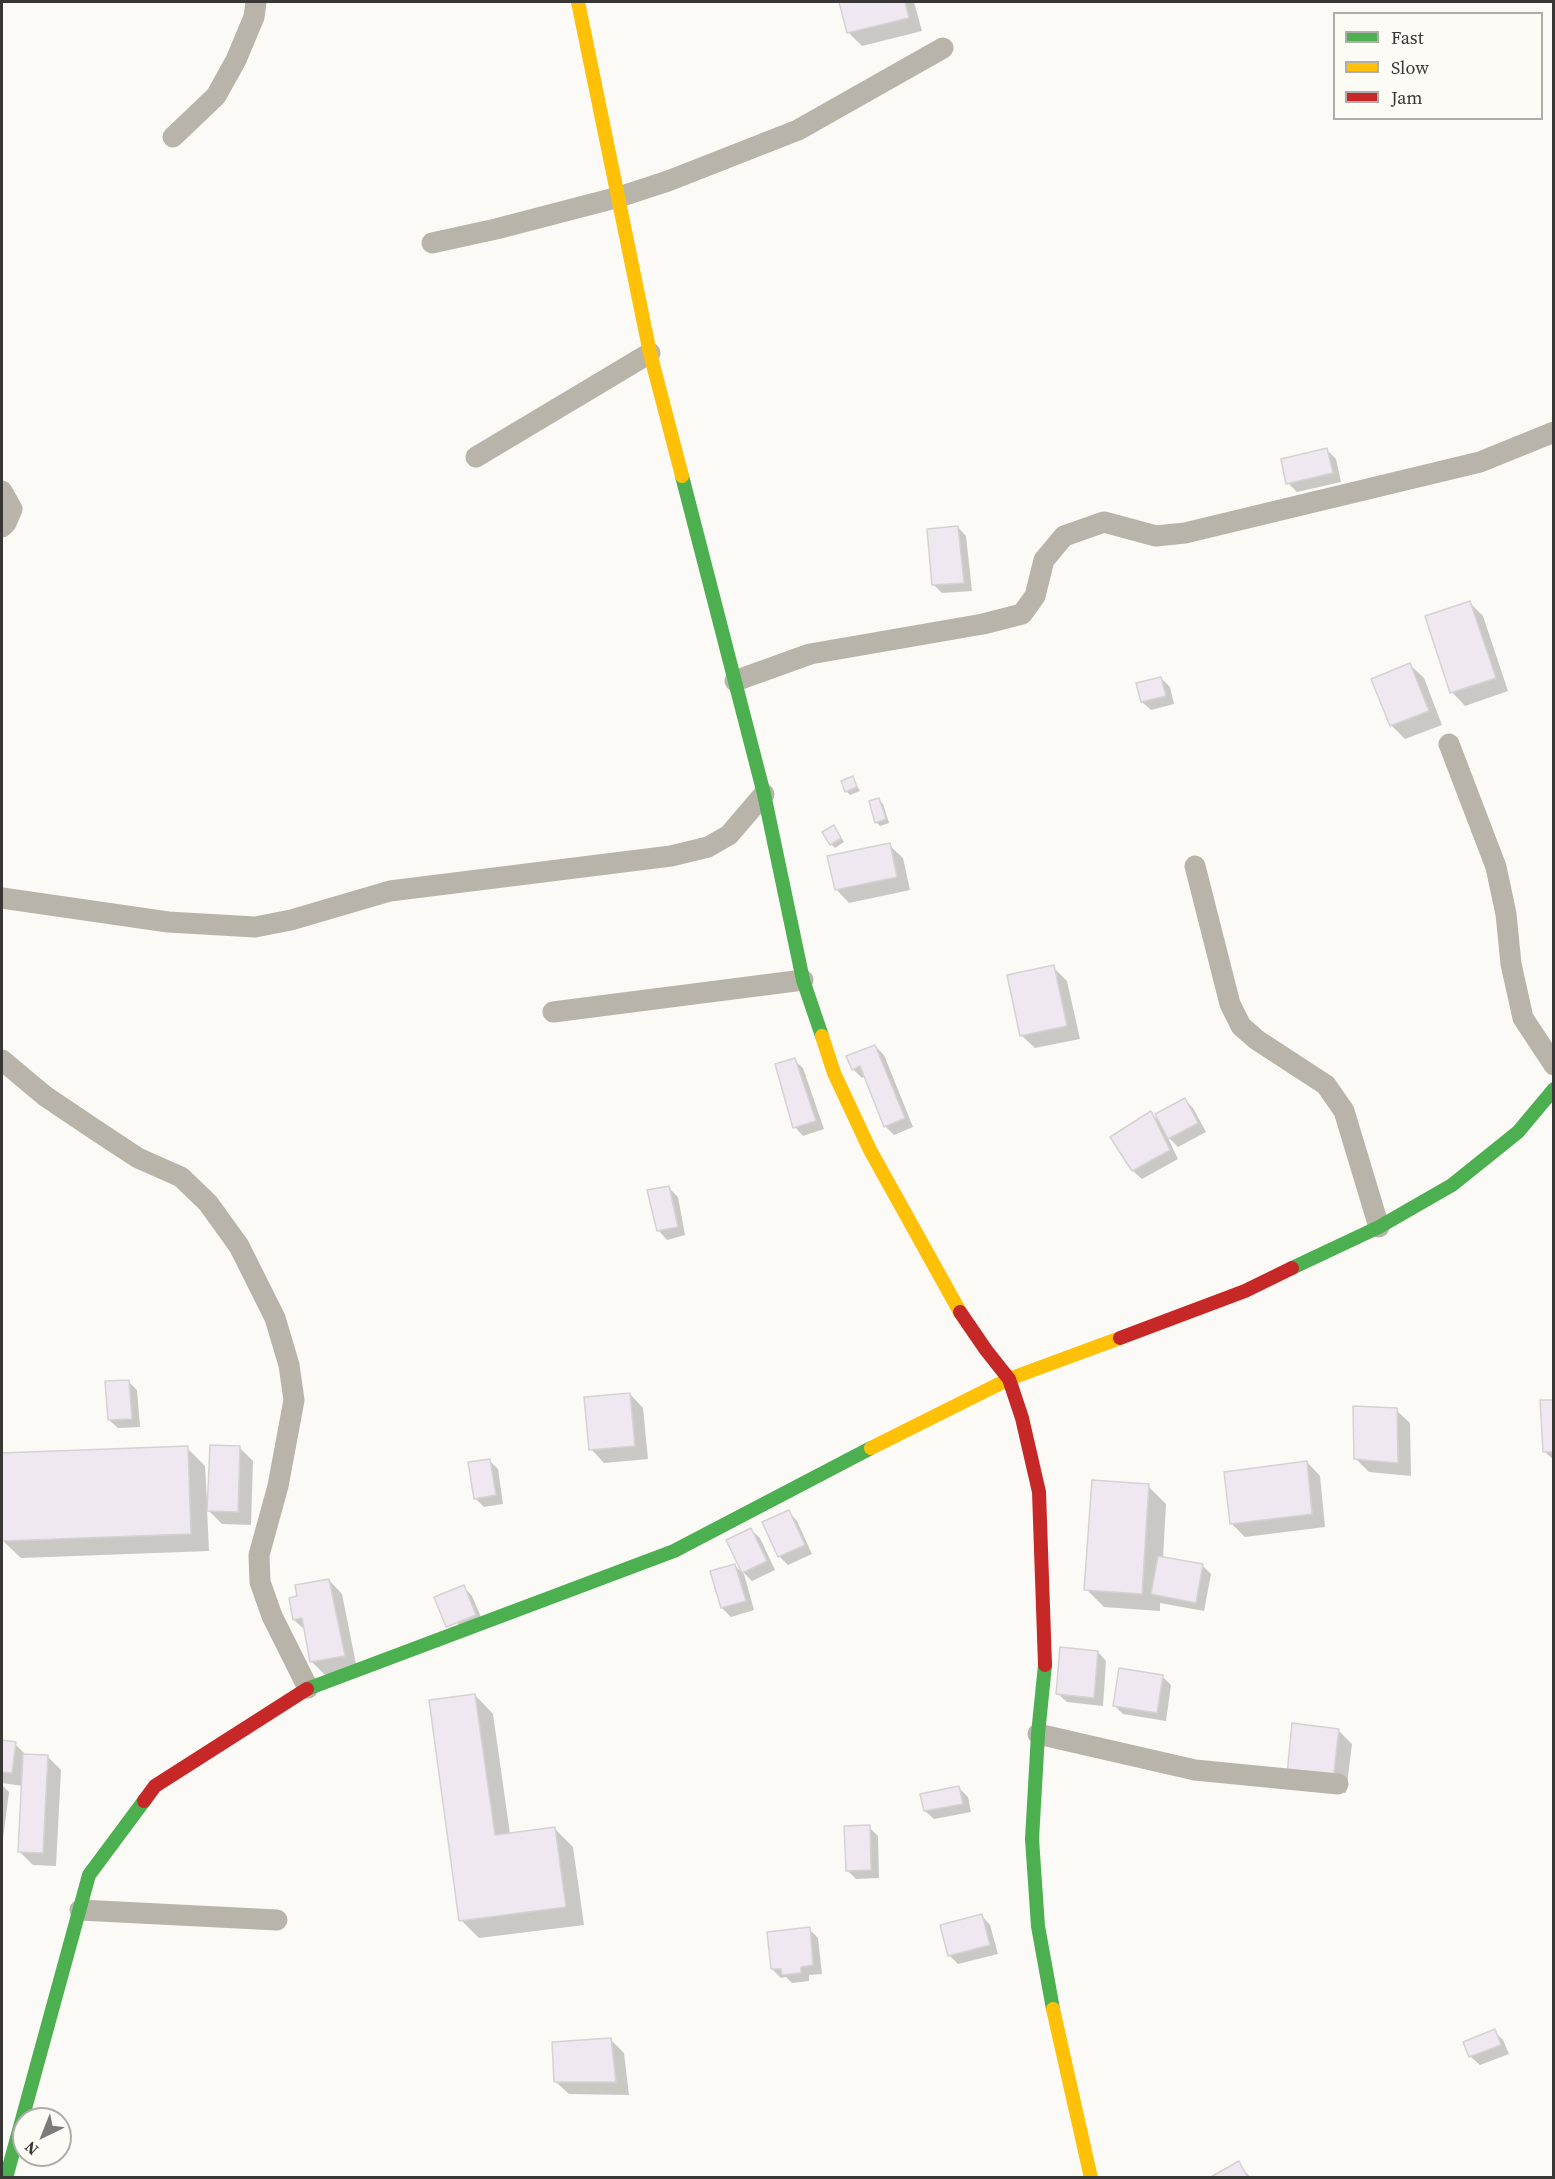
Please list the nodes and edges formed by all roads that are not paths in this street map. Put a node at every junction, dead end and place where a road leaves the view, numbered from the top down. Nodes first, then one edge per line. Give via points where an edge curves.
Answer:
1 (256, 2) edge
2 (578, 2) edge
3 (942, 48) dead end
4 (173, 137) dead end
5 (619, 197) junction
6 (432, 243) dead end
7 (650, 353) junction
8 (1554, 432) edge
9 (476, 457) dead end
10 (2, 491) edge
11 (2, 527) edge
12 (735, 681) junction
13 (1449, 744) dead end
14 (764, 794) junction
15 (1195, 866) dead end
16 (2, 898) edge
17 (803, 980) junction
18 (553, 1012) dead end
19 (2, 1060) edge
20 (1554, 1065) edge
21 (1554, 1089) edge
22 (1379, 1227) junction
23 (1009, 1379) junction
24 (308, 1688) junction
25 (1038, 1734) junction
26 (1338, 1784) dead end
27 (80, 1910) junction
28 (277, 1920) dead end
29 (6, 2178) edge
30 (1091, 2178) edge

1 - 4 street via 237,60 216,96
2 - 5 street
3 - 5 street via 798,130
5 - 6 street
5 - 7 street
7 - 9 street
7 - 12 street
8 - 12 street via 1480,462 1185,533 1156,537 1104,522 1064,536 1044,560 1035,596 1022,614 810,654
10 - 11 street via 12,509
12 - 14 street
13 - 20 street via 1496,867 1523,1018
14 - 16 street via 729,835 708,847 671,856 390,891 255,927 168,922
14 - 17 street
15 - 22 street via 1230,1004 1241,1026 1326,1085 1344,1111
17 - 18 street
17 - 23 street via 834,1072 870,1150 954,1302
19 - 24 street via 94,1130 138,1158 181,1177 208,1203 239,1246 275,1318 290,1365 294,1400 278,1486 259,1555 260,1582 272,1616
21 - 22 street via 1518,1132 1452,1185
22 - 23 street via 1245,1291
23 - 24 street via 674,1551
23 - 25 street via 1039,1492 1045,1664
24 - 27 street via 155,1786 89,1875
25 - 26 street via 1195,1770
25 - 30 street via 1032,1839 1038,1926 1057,2031
27 - 28 street
27 - 29 street

